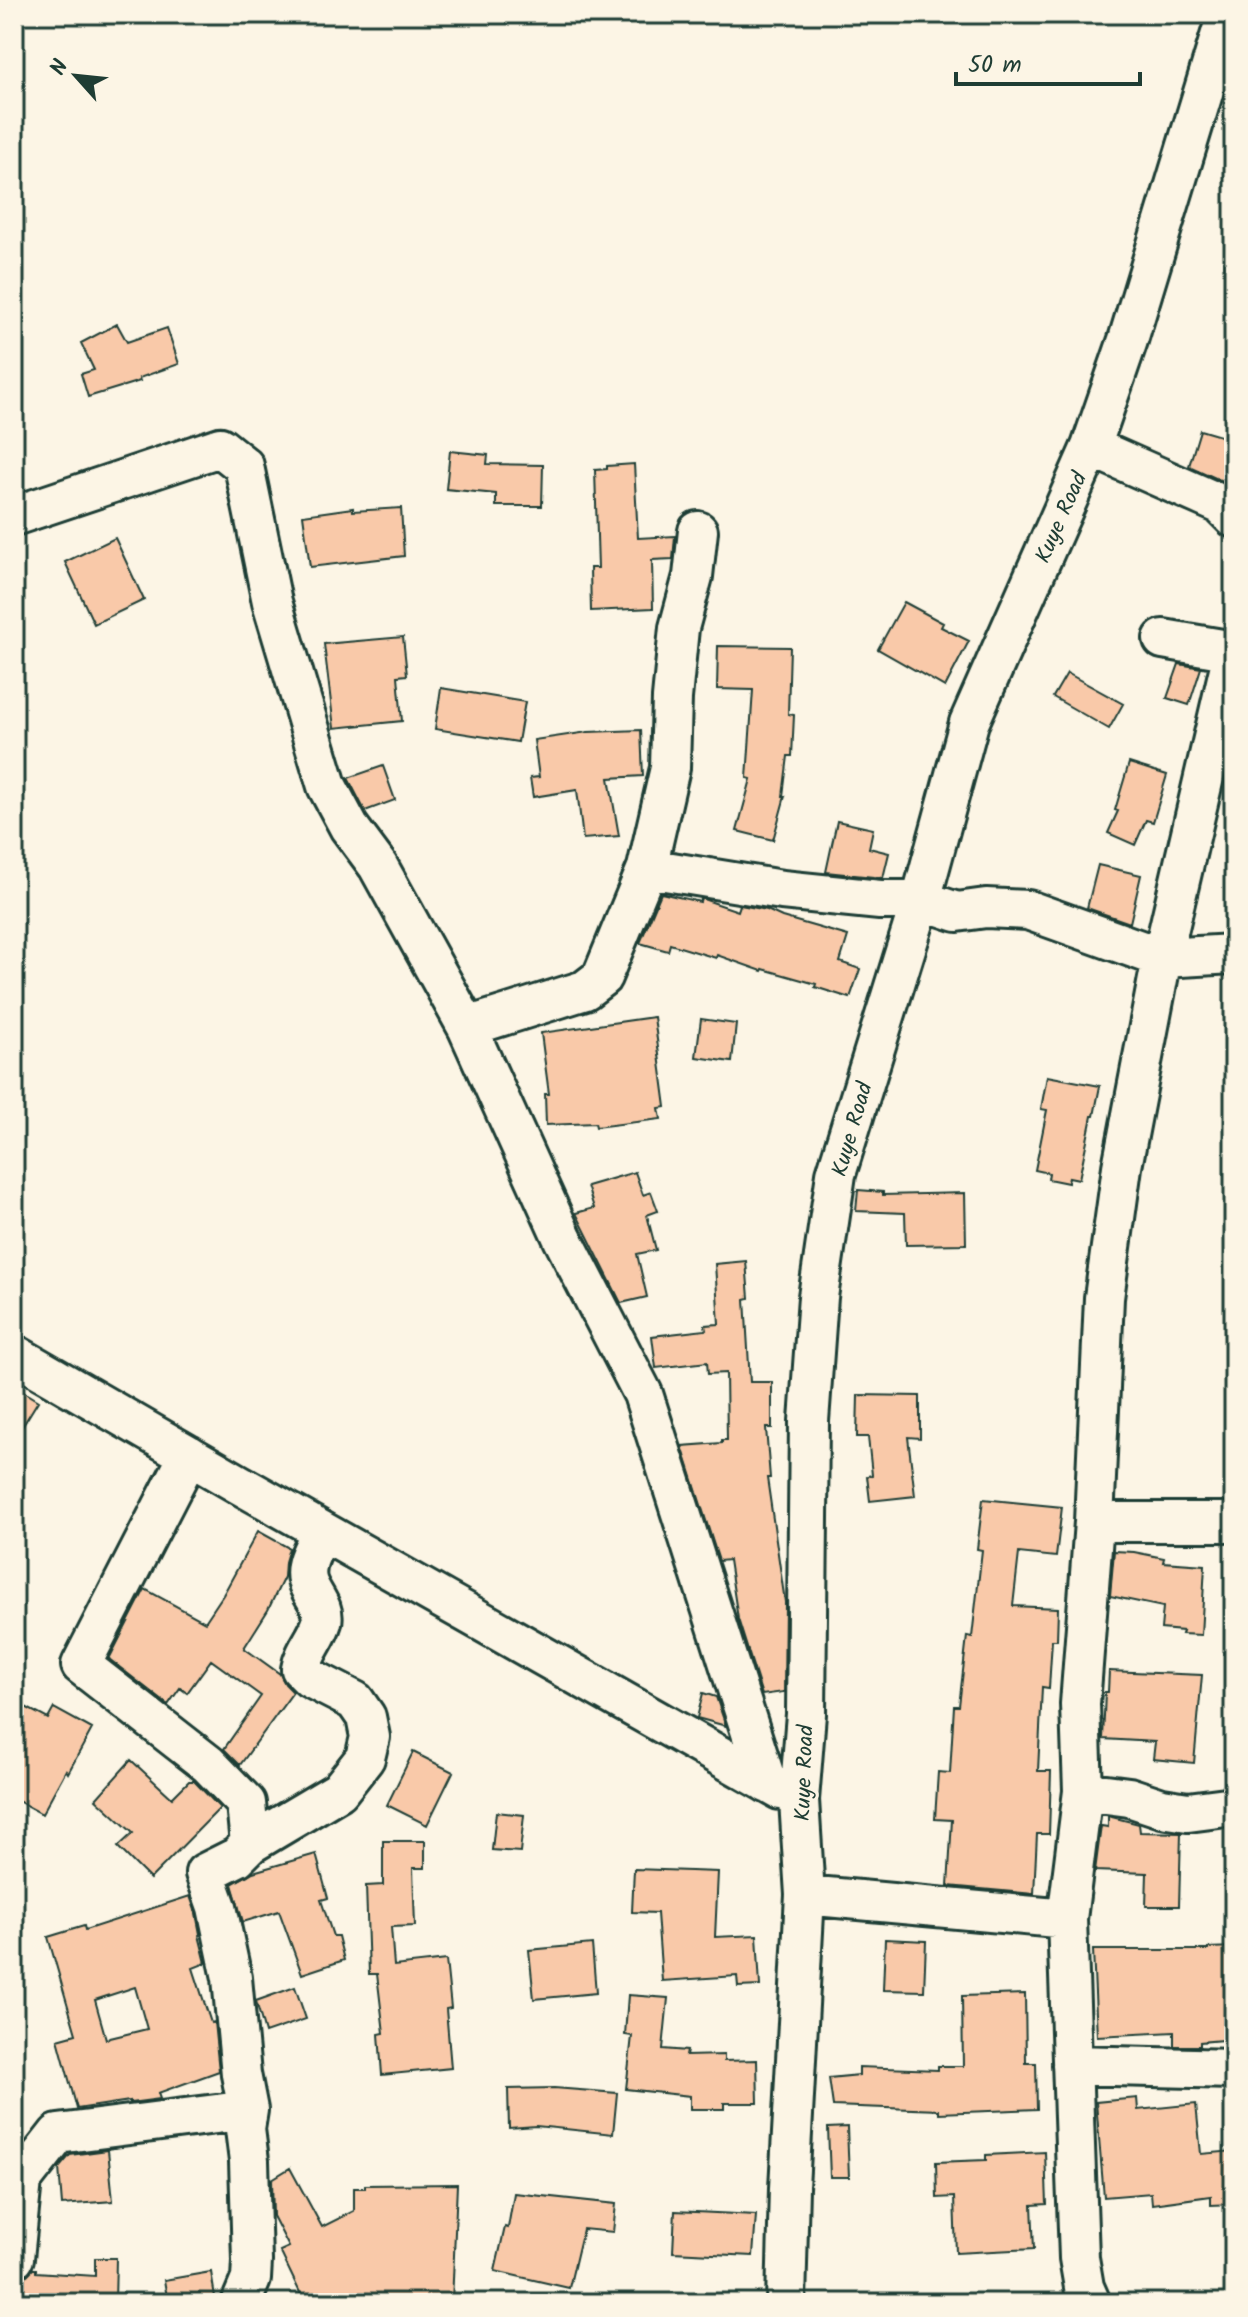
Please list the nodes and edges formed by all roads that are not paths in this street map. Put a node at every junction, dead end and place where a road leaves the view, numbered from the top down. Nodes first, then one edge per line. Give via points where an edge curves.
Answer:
1 (1227, 14) edge
2 (1091, 447) junction
3 (14, 516) edge
4 (1234, 518) edge
5 (698, 531) dead end
6 (1163, 639) dead end
7 (1234, 650) edge
8 (647, 868) junction
9 (921, 900) junction
10 (1234, 954) edge
11 (1162, 958) junction
12 (467, 1027) junction
13 (14, 1354) edge
14 (189, 1455) junction
15 (1094, 1522) junction
16 (1234, 1522) edge
17 (322, 1531) junction
18 (1083, 1791) junction
19 (783, 1792) junction
20 (1234, 1806) edge
21 (250, 1844) junction
22 (805, 1895) junction
23 (1067, 1919) junction
24 (1072, 2065) junction
25 (1234, 2069) edge
26 (248, 2110) junction
27 (14, 2258) edge
28 (241, 2303) edge
29 (786, 2303) edge
30 (1091, 2303) edge

1 - 2 street, Kuye Road
2 - 4 street via 1220,504
2 - 9 street, Kuye Road via 969,723
3 - 12 street via 220,447 244,466 272,602 327,786
5 - 8 street via 679,628 670,768
6 - 7 street
7 - 11 street
8 - 9 street via 782,890
8 - 12 street via 602,977 585,990
9 - 11 street via 957,912 1028,910
9 - 19 street, Kuye Road via 836,1174 818,1297 809,1421 806,1714
10 - 11 street
11 - 15 street via 1122,1167 1104,1298
12 - 19 street via 563,1239 643,1394
13 - 14 street
14 - 17 street
14 - 21 street via 81,1665 208,1764 246,1803
15 - 16 street
15 - 18 street via 1080,1704
17 - 19 street
17 - 21 street via 306,1578 323,1620 301,1669 355,1701 370,1737 365,1758 339,1791
18 - 20 street via 1188,1812
18 - 23 street
19 - 22 street, Kuye Road
21 - 26 street via 205,1873 232,1978
22 - 23 street
22 - 29 street, Kuye Road
23 - 24 street
24 - 25 street
24 - 30 street via 1079,2258
26 - 27 street via 58,2134 22,2180
26 - 28 street via 252,2261

